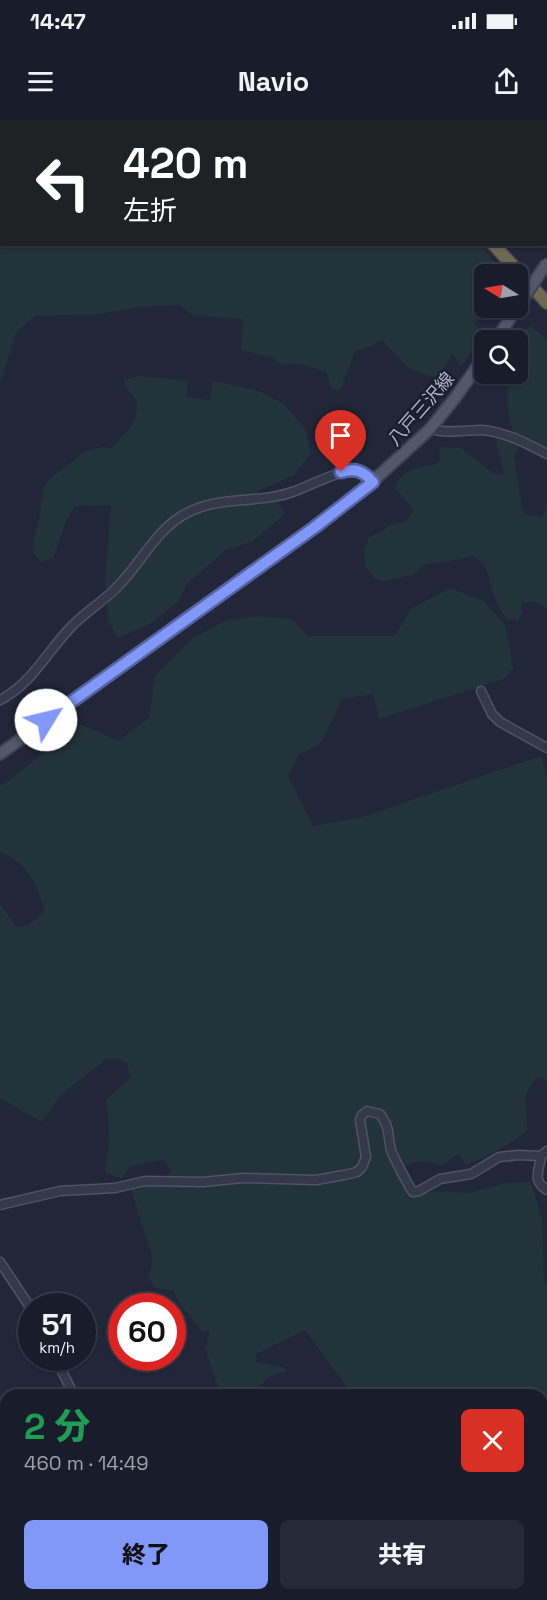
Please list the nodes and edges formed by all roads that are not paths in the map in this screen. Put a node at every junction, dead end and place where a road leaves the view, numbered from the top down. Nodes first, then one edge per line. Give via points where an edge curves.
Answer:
1 (495, 246) edge
2 (547, 263) edge
3 (547, 303) edge
4 (503, 330) edge
5 (474, 371) edge
6 (430, 429) junction
7 (547, 454) edge
8 (373, 482) junction
9 (481, 691) dead end
10 (0, 700) edge
11 (547, 748) edge
12 (0, 754) edge
13 (544, 1153) edge
14 (547, 1190) edge
15 (0, 1205) edge
16 (0, 1262) edge
17 (21, 1293) edge
18 (62, 1371) edge
19 (71, 1389) edge

1 - 3 highway
2 - 4 main road, bridge
5 - 6 main road, 八戸三沢線
6 - 7 street via 500,433
6 - 8 main road, 八戸三沢線
8 - 10 street via 363,472 352,470 292,493 198,507 183,515 169,524 121,584 69,628 21,687
8 - 12 main road, 八戸三沢線
9 - 11 street via 500,722
13 - 14 street via 537,1180
13 - 15 street via 499,1158 471,1174 440,1179 413,1192 391,1151 389,1128 380,1114 368,1111 360,1120 366,1157 357,1172 316,1180 145,1181 115,1188 60,1191
16 - 17 street
18 - 19 street

